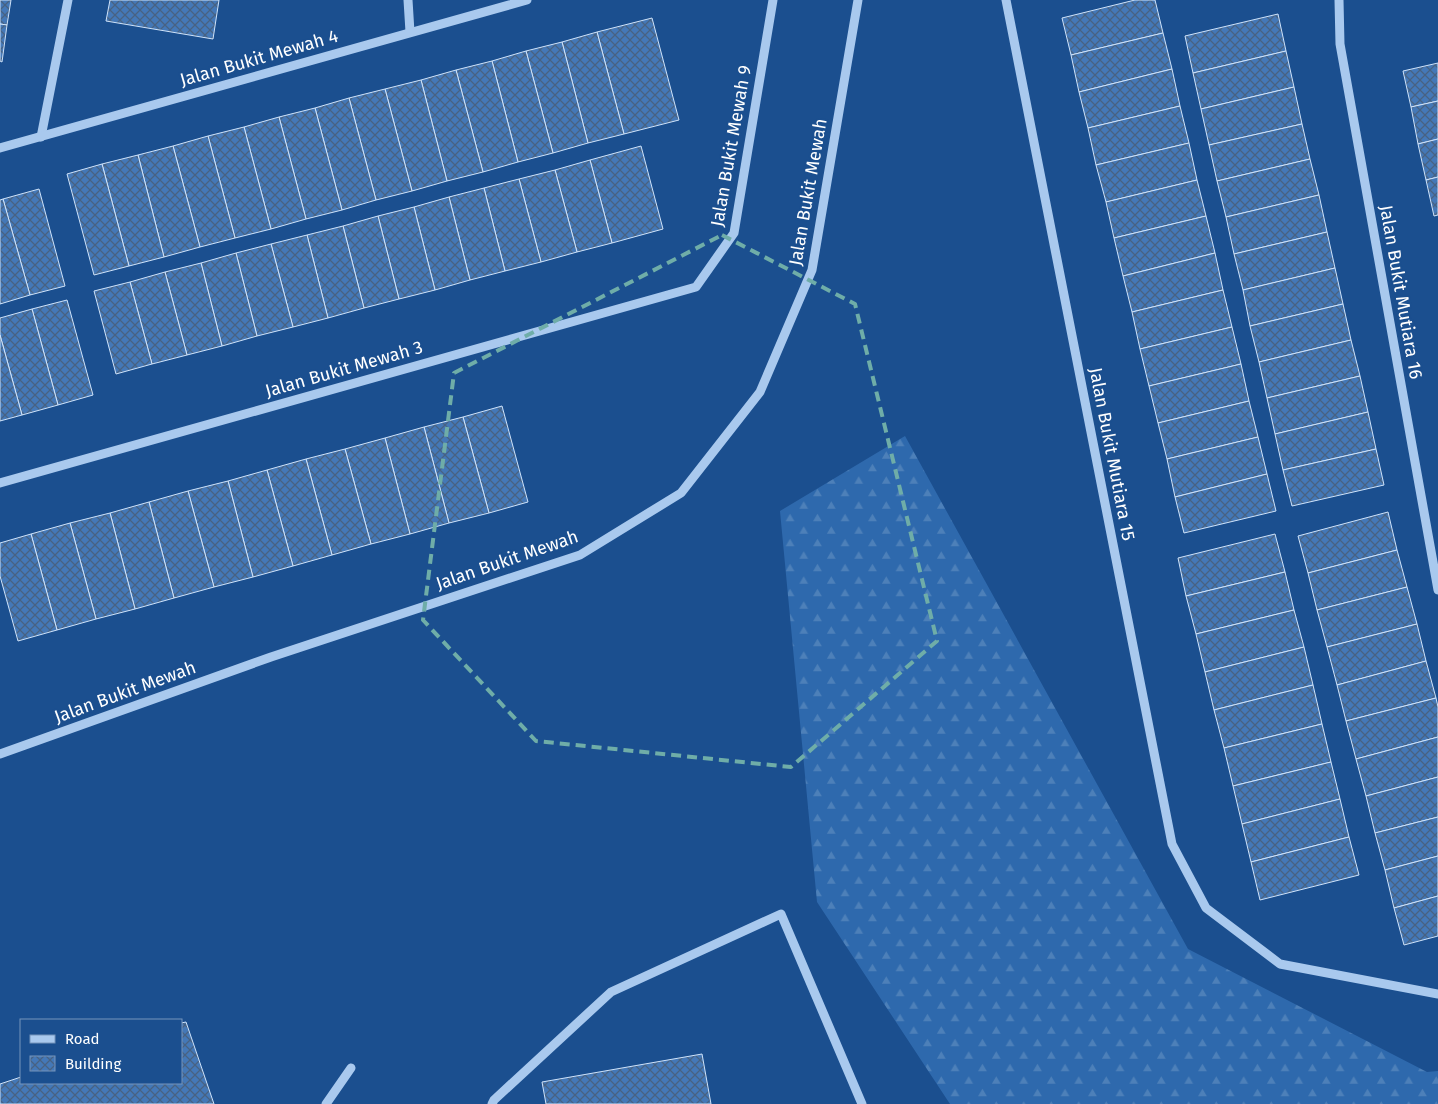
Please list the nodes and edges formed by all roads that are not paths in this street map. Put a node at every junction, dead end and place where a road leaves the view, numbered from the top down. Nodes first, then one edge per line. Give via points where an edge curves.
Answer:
1 (68, 0) edge
2 (408, 0) edge
3 (527, 0) edge
4 (773, 0) edge
5 (858, 0) edge
6 (1006, 0) edge
7 (1339, 0) edge
8 (410, 32) junction
9 (41, 137) junction
10 (0, 148) edge
11 (696, 287) joint
12 (0, 483) edge
13 (1438, 590) edge
14 (0, 754) edge
15 (1438, 994) edge
16 (351, 1068) dead end
17 (326, 1104) edge
18 (492, 1104) edge
19 (862, 1104) edge

1 - 9 street
2 - 8 street
3 - 8 street, Jalan Bukit Mewah 4
4 - 11 street, Jalan Bukit Mewah 9 via 734,233
5 - 14 street, Jalan Bukit Mewah via 812,270 760,392 681,494 580,555 271,657
6 - 15 street, Jalan Bukit Mutiara 15 via 1172,844 1206,908 1280,964
7 - 13 street, Jalan Bukit Mutiara 16 via 1340,44
8 - 9 street, Jalan Bukit Mewah 4
9 - 10 street, Jalan Bukit Mewah 4
11 - 12 street, Jalan Bukit Mewah 3
16 - 17 street
18 - 19 street via 611,992 781,914

